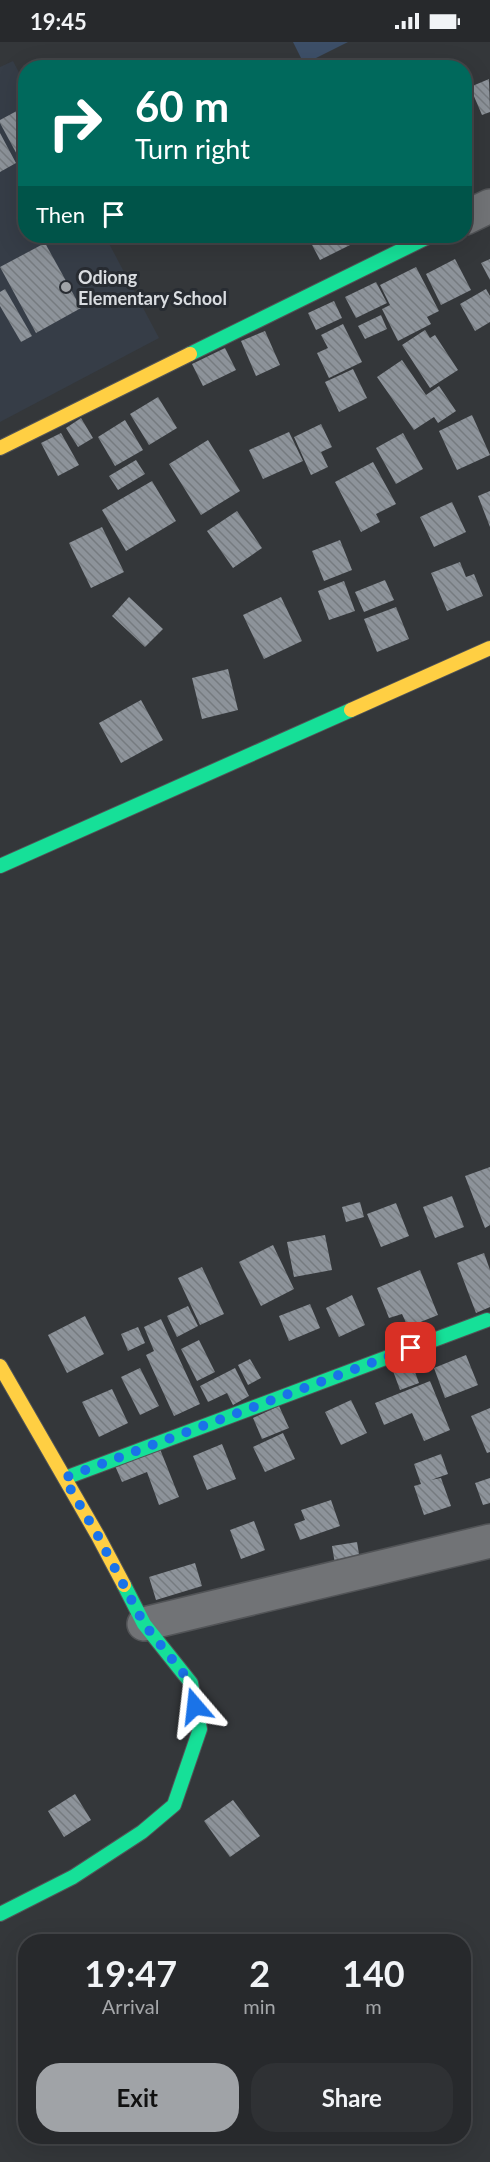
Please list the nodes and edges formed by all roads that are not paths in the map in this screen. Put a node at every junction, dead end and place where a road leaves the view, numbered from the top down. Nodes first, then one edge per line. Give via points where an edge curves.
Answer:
1 (490, 206) edge
2 (472, 215) edge
3 (416, 243) edge
4 (0, 448) edge
5 (490, 648) edge
6 (0, 866) edge
7 (487, 1320) dead end
8 (0, 1366) edge
9 (64, 1478) junction
10 (490, 1541) edge
11 (144, 1624) junction
12 (0, 1914) edge

1 - 2 street
3 - 4 street
5 - 6 street
7 - 9 street
8 - 9 street
9 - 11 street
10 - 11 street
11 - 12 street via 191,1683 200,1729 174,1805 142,1832 73,1877

